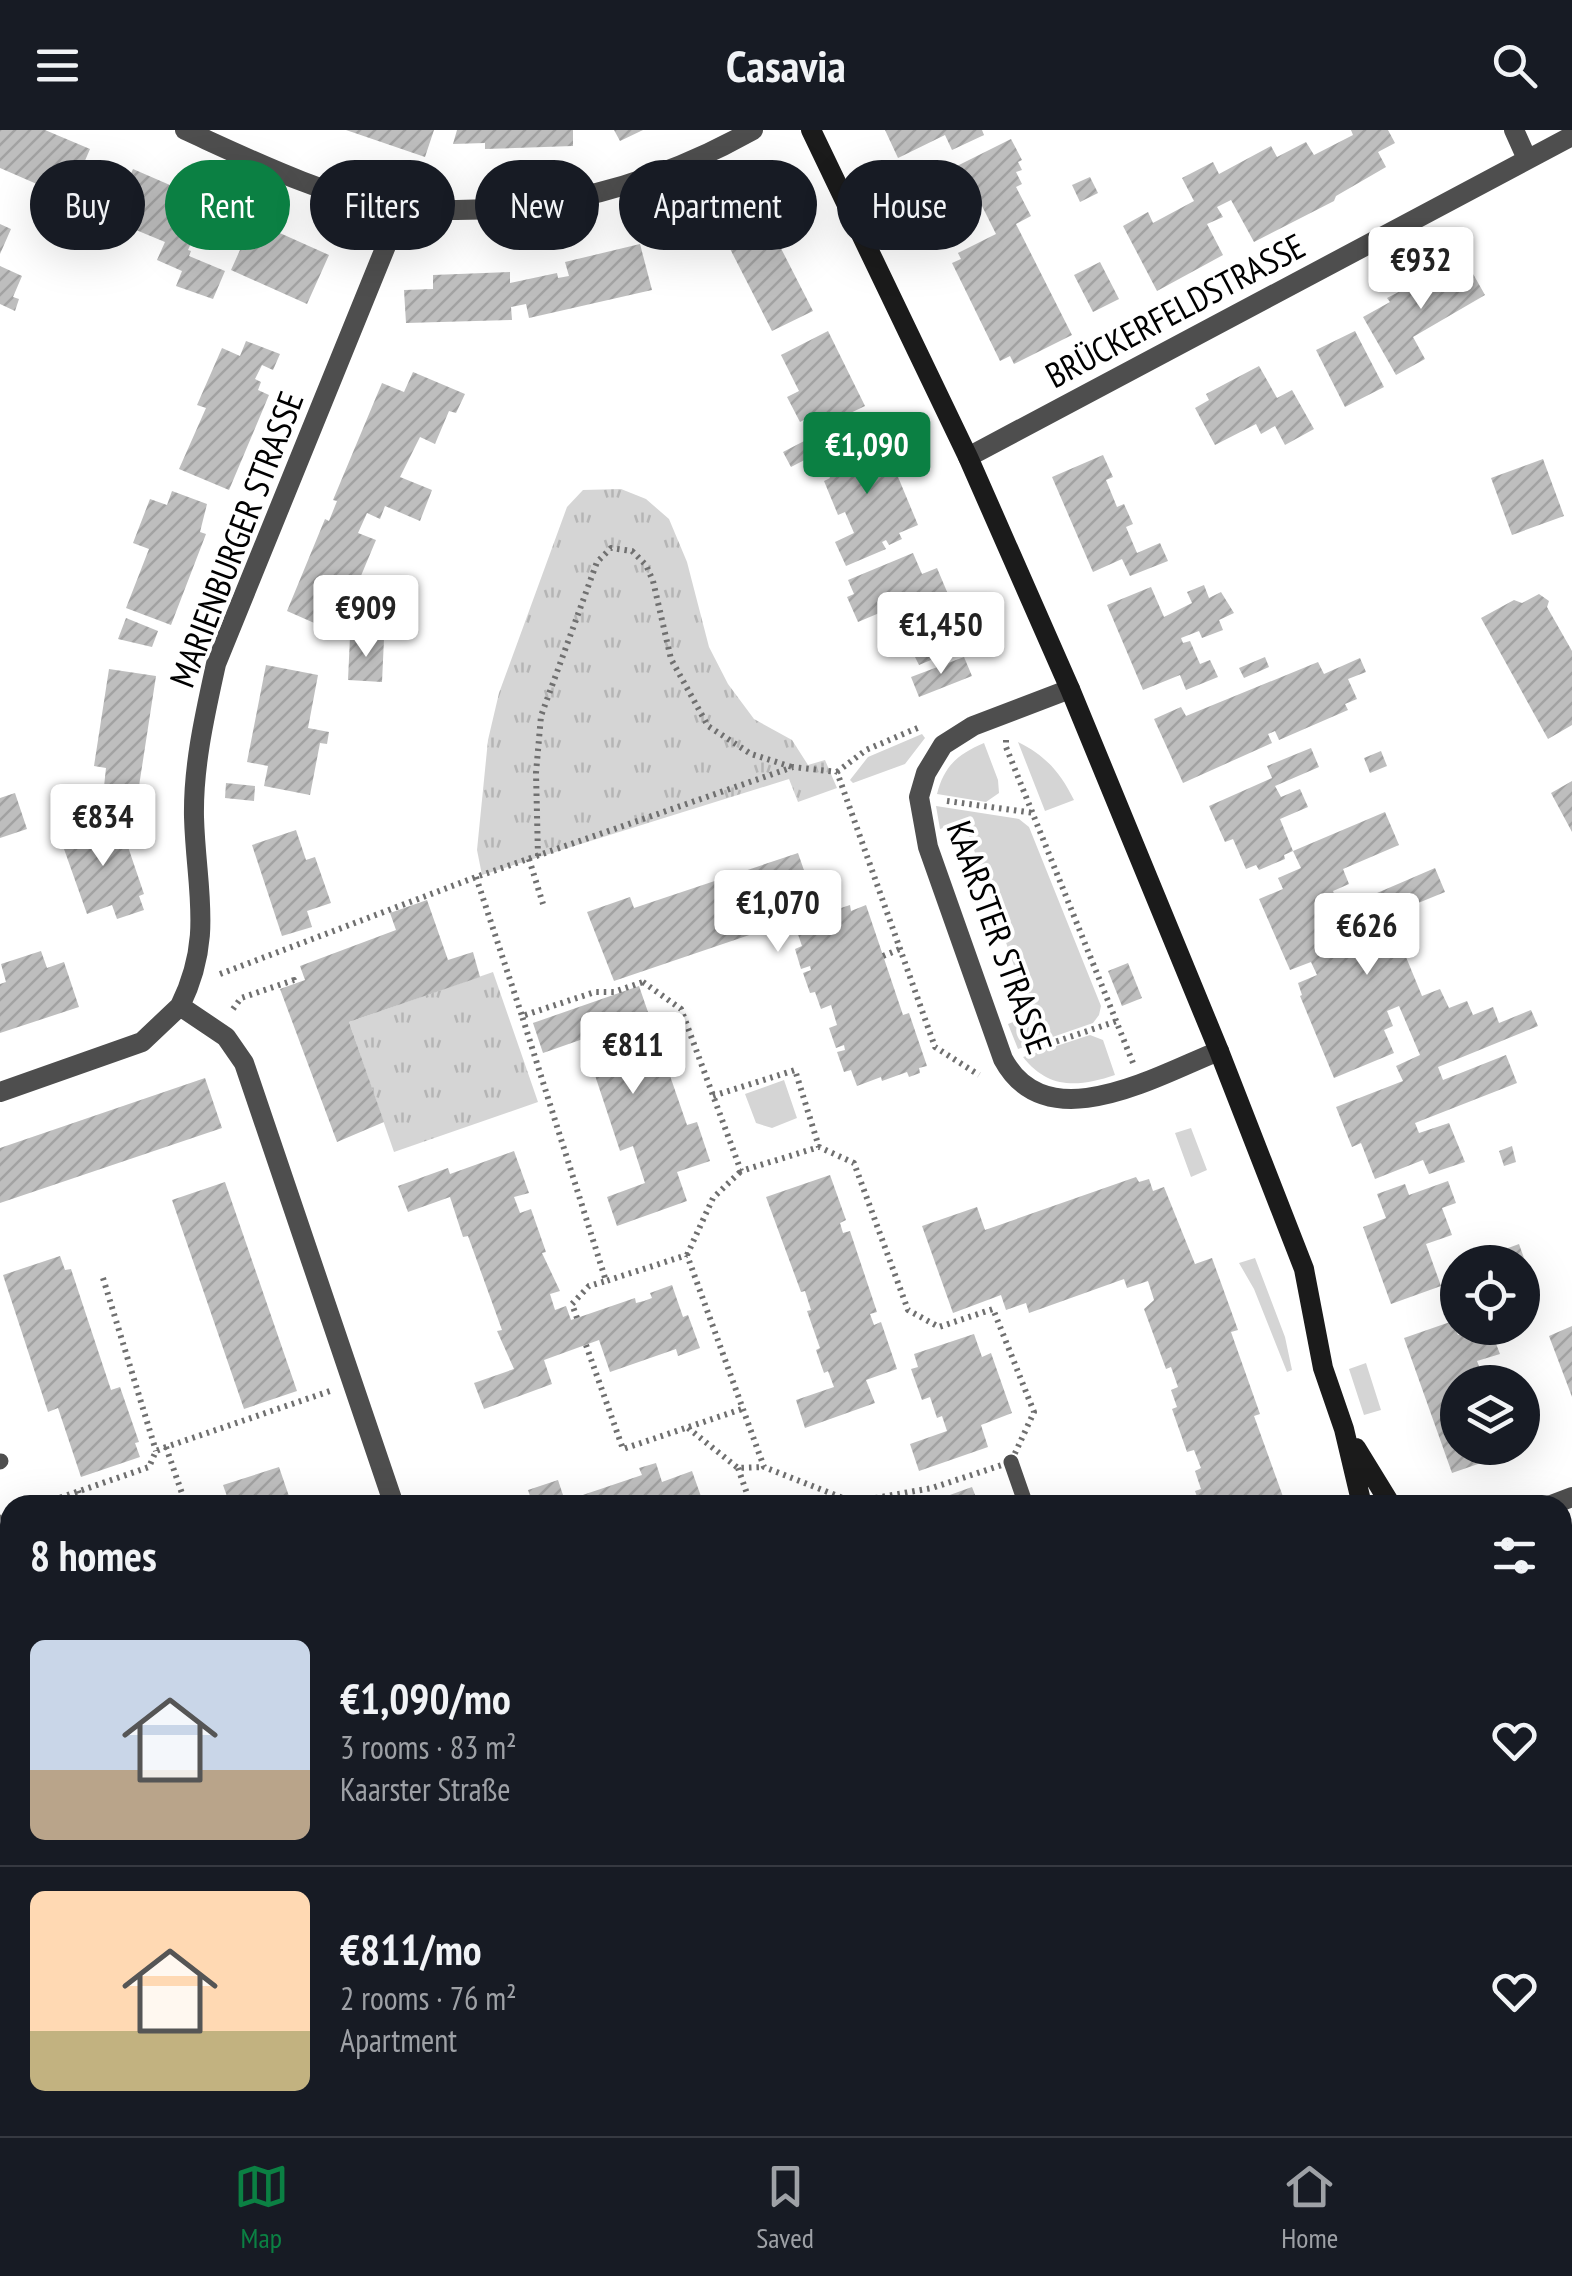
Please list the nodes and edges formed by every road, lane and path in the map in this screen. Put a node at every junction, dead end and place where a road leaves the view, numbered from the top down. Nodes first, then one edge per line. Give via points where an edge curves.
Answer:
1 (185, 130) edge
2 (753, 130) edge
3 (811, 130) edge
4 (1514, 130) edge
5 (1572, 136) edge
6 (1527, 159) junction
7 (310, 182) edge
8 (455, 210) edge
9 (384, 250) edge
10 (968, 456) junction
11 (1070, 689) junction
12 (1008, 714) junction
13 (943, 746) junction
14 (793, 767) junction
15 (837, 772) junction
16 (919, 797) junction
17 (1035, 813) junction
18 (538, 856) junction
19 (530, 860) junction
20 (476, 877) junction
21 (543, 904) dead end
22 (900, 949) junction
23 (882, 956) dead end
24 (191, 984) junction
25 (295, 984) dead end
26 (180, 1006) junction
27 (522, 1016) junction
28 (1117, 1021) junction
29 (219, 1031) junction
30 (930, 1032) junction
31 (917, 1036) dead end
32 (1220, 1051) junction
33 (1003, 1059) junction
34 (980, 1076) dead end
35 (1140, 1083) junction
36 (0, 1092) edge
37 (713, 1096) junction
38 (819, 1147) junction
39 (741, 1171) junction
40 (687, 1255) junction
41 (102, 1278) dead end
42 (606, 1281) junction
43 (577, 1318) dead end
44 (586, 1345) dead end
45 (354, 1383) junction
46 (742, 1409) junction
47 (687, 1427) junction
48 (1344, 1429) junction
49 (166, 1447) junction
50 (156, 1451) junction
51 (1010, 1462) junction
52 (764, 1466) junction
53 (738, 1468) junction
54 (78, 1491) junction
55 (67, 1495) edge
56 (79, 1495) edge
57 (183, 1495) edge
58 (391, 1495) edge
59 (747, 1495) edge
60 (828, 1495) edge
61 (895, 1495) edge
62 (1022, 1495) edge
63 (1360, 1495) edge
64 (1385, 1495) edge

1 - 7 street
2 - 8 street via 632,184 502,211
3 - 10 main road
4 - 6 street
5 - 6 street, BRÜCKERFELDSTRASSE
6 - 10 street, BRÜCKERFELDSTRASSE
9 - 24 street, MARIENBURGER STRASSE via 216,664 194,814 202,944
10 - 11 main road
11 - 12 street
11 - 32 main road
12 - 13 street
12 - 17 path via 1006,746
13 - 15 path via 931,722 866,750
13 - 16 street, KAARSTER STRASSE
14 - 15 path
14 - 18 path
14 - 18 path via 750,754 708,726 671,659 646,565 632,551 612,548 597,562 540,716
15 - 22 path
16 - 17 path
16 - 33 street, KAARSTER STRASSE via 928,847
17 - 28 path
18 - 19 path
19 - 20 path
19 - 21 path
20 - 24 path
20 - 27 path
22 - 23 path
22 - 30 path
24 - 26 street, MARIENBURGER STRASSE
25 - 29 path via 241,998
26 - 29 street
26 - 36 street via 132,1047
27 - 37 path via 643,982 681,1009
27 - 42 path
28 - 33 path
28 - 35 path
29 - 45 street via 244,1063
30 - 31 path
30 - 34 path via 935,1047
32 - 35 street, KAARSTER STRASSE
32 - 48 main road via 1304,1269 1323,1368
33 - 35 street, KAARSTER STRASSE via 1025,1086 1054,1098 1090,1099
37 - 38 path via 795,1070
37 - 39 path
38 - 39 path
38 - 51 path via 854,1163 908,1310 939,1327 993,1309 1034,1412
39 - 40 path via 713,1198
40 - 42 path
40 - 46 path
41 - 50 path
42 - 43 path via 589,1286 572,1304
44 - 47 path via 622,1450
45 - 49 path
45 - 58 street
46 - 47 path
46 - 52 path
47 - 53 path
48 - 63 main road
48 - 64 main road
49 - 50 path
49 - 57 path
50 - 54 path via 149,1467
51 - 61 path
51 - 62 lane
52 - 53 path
52 - 60 path
53 - 59 path
54 - 55 path
54 - 56 path

